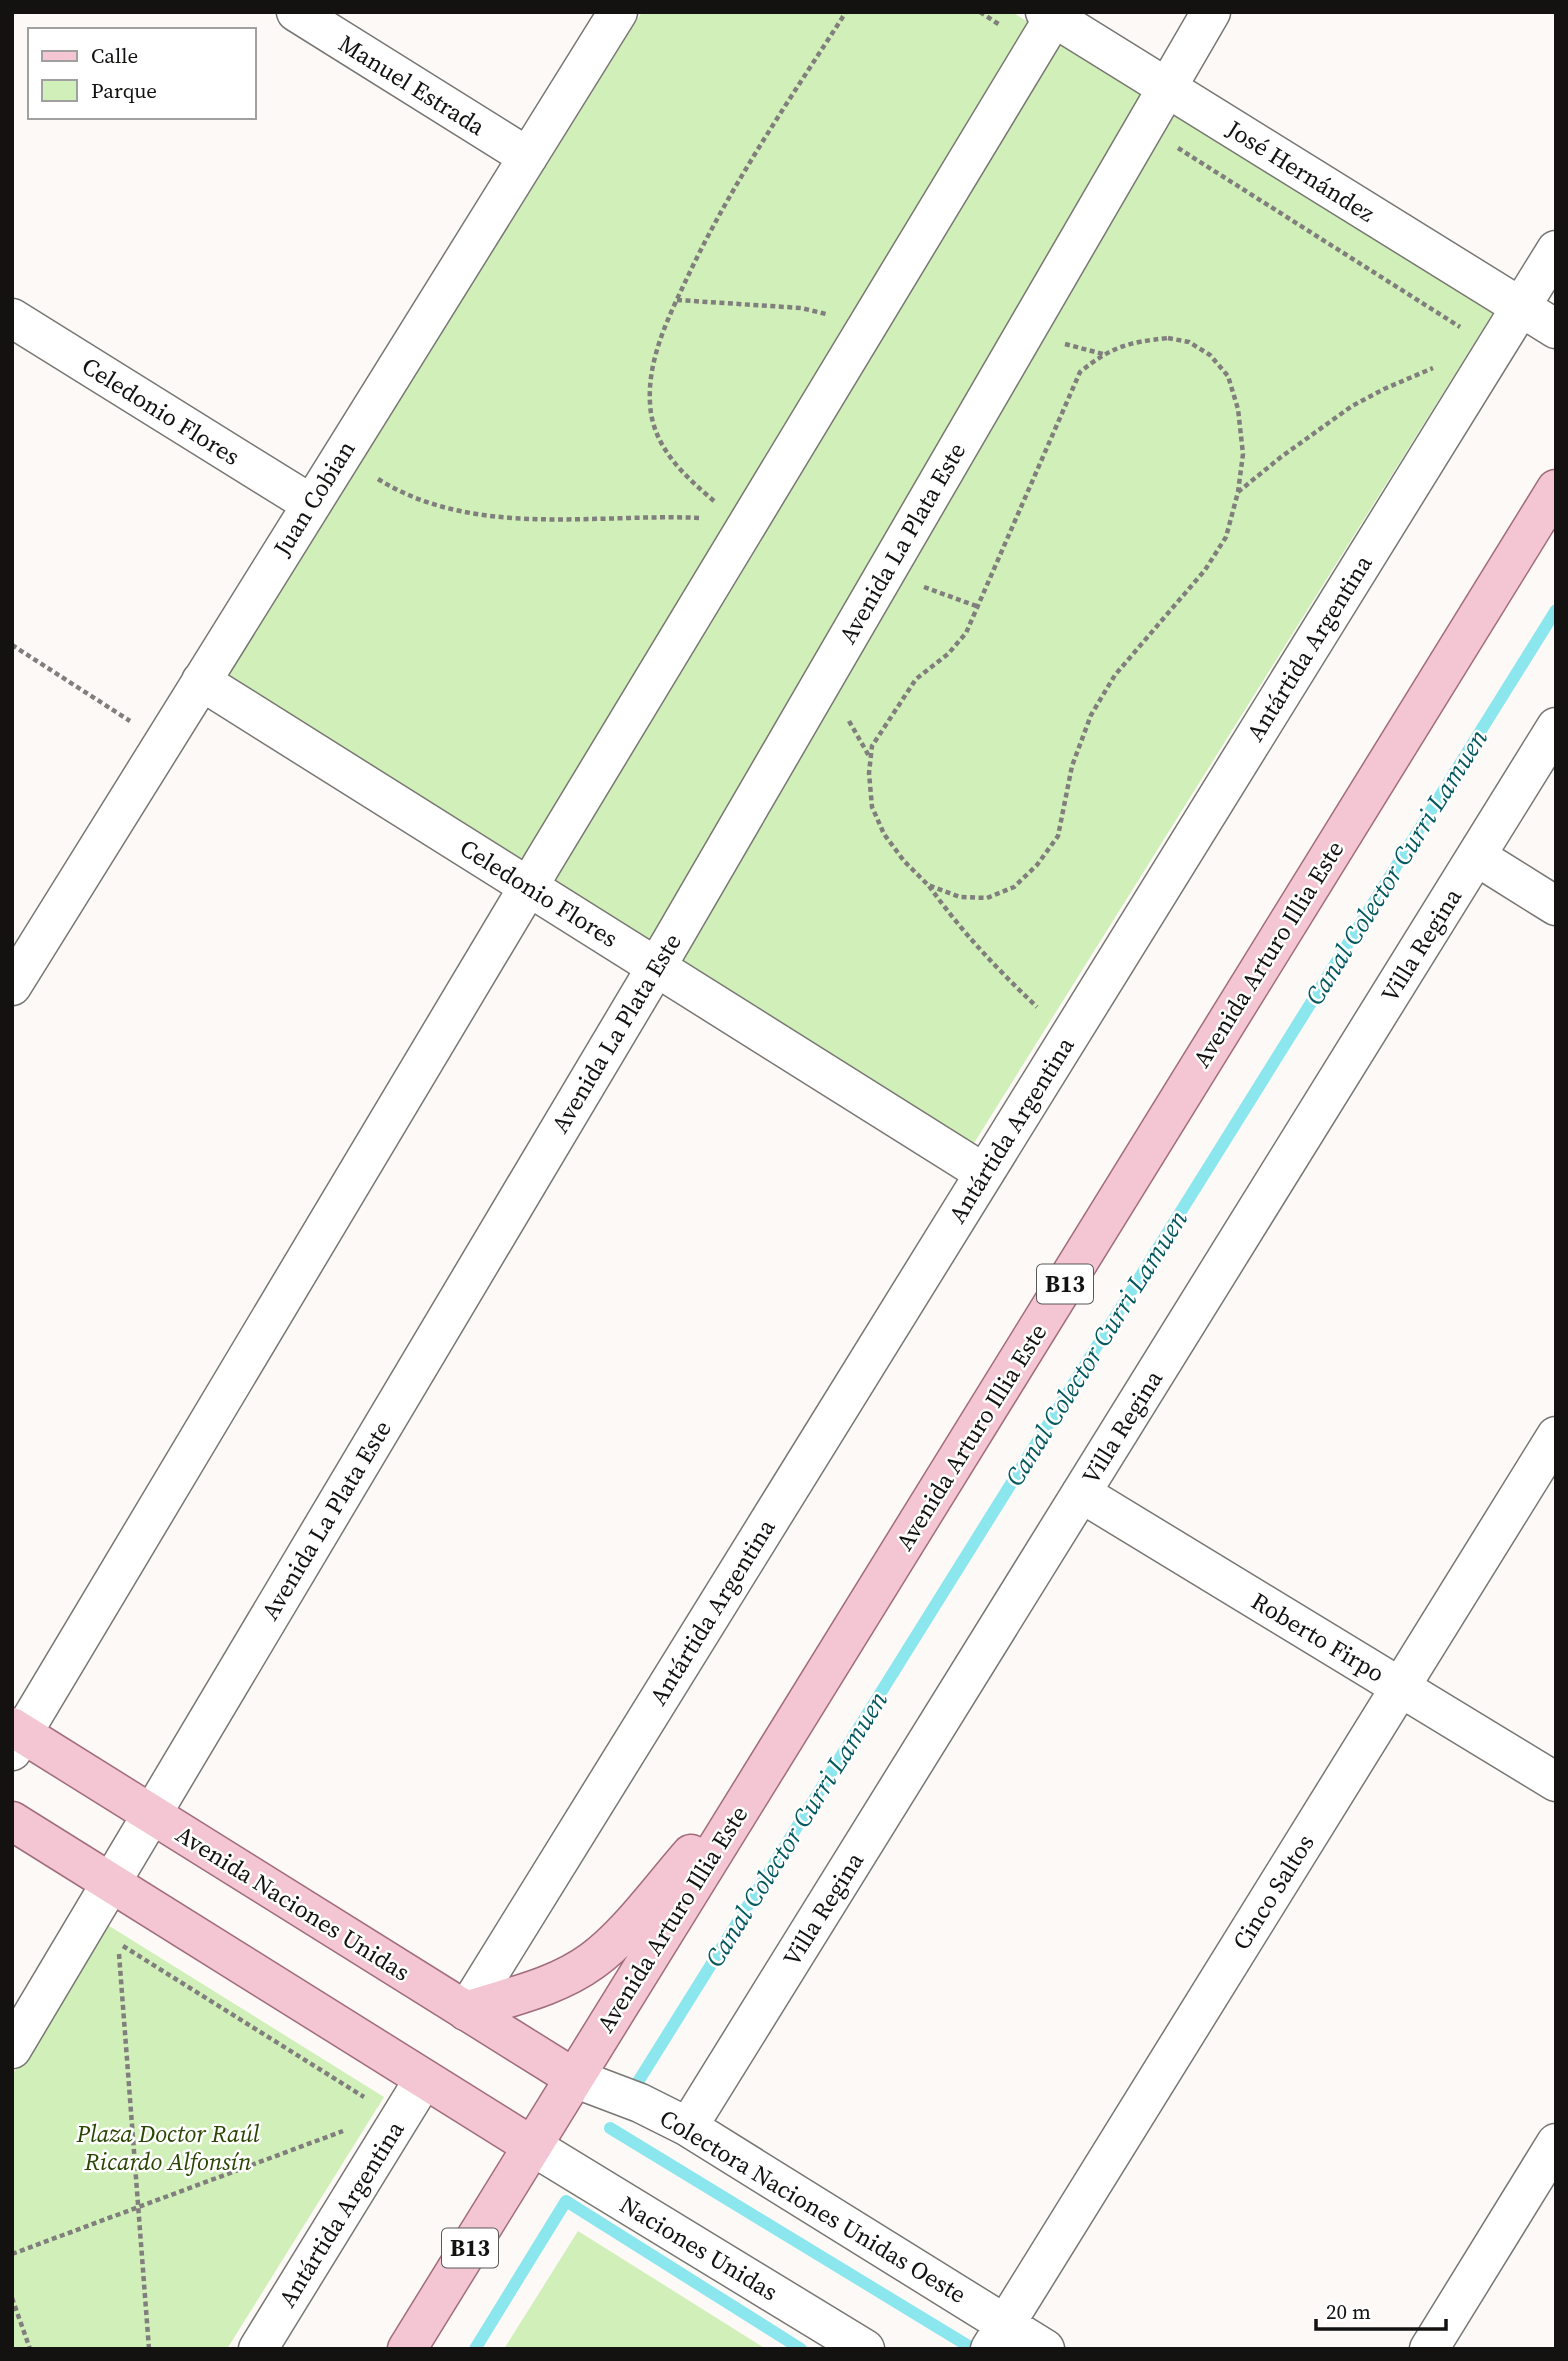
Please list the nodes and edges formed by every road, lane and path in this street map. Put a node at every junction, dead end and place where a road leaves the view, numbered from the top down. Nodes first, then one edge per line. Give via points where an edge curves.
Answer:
1 (296, 12) edge
2 (618, 12) edge
3 (846, 12) edge
4 (1211, 12) edge
5 (1052, 14) edge
6 (1167, 88) junction
7 (1144, 127) junction
8 (528, 157) junction
9 (1556, 250) edge
10 (677, 300) junction
11 (1520, 307) junction
12 (12, 318) edge
13 (872, 318) junction
14 (1556, 329) edge
15 (1455, 338) dead end
16 (1430, 378) dead end
17 (375, 477) dead end
18 (1556, 489) edge
19 (1237, 492) junction
20 (311, 504) junction
21 (742, 522) junction
22 (885, 573) junction
23 (979, 607) junction
24 (12, 645) edge
25 (201, 681) junction
26 (1556, 727) edge
27 (163, 742) junction
28 (1476, 856) junction
29 (928, 885) junction
30 (529, 887) junction
31 (1556, 906) edge
32 (656, 967) junction
33 (12, 986) edge
34 (1030, 1018) dead end
35 (984, 1173) junction
36 (1556, 1436) edge
37 (1081, 1493) junction
38 (1400, 1687) junction
39 (16, 1737) edge
40 (768, 1765) junction
41 (1556, 1782) edge
42 (151, 1814) junction
43 (12, 1821) edge
44 (111, 1882) junction
45 (466, 2011) junction
46 (12, 2049) edge
47 (574, 2078) junction
48 (424, 2079) junction
49 (372, 2101) dead end
50 (688, 2127) junction
51 (344, 2130) dead end
52 (1556, 2143) edge
53 (532, 2146) junction
54 (138, 2207) junction
55 (12, 2254) edge
56 (12, 2298) edge
57 (998, 2336) edge
58 (30, 2349) edge
59 (149, 2349) edge
60 (258, 2349) edge
61 (407, 2349) edge
62 (866, 2349) edge
63 (1045, 2349) edge
64 (1429, 2349) edge

1 - 8 street, Manuel Estrada
2 - 8 street, Juan Cobian
3 - 10 path via 733,189
4 - 6 street, Avenida La Plata Este
5 - 6 street, José Hernández
5 - 13 street
6 - 7 street, Avenida La Plata Este
6 - 11 street, José Hernández
7 - 15 path via 1461,328
7 - 22 street, Avenida La Plata Este
8 - 20 street, Juan Cobian
9 - 11 street, Antártida Argentina
10 - 13 path
10 - 21 path via 650,384 651,414 660,442 681,471
11 - 14 street, José Hernández
11 - 35 street, Antártida Argentina
12 - 20 street, Celedonio Flores
13 - 21 street
16 - 19 path via 1437,366 1352,406
17 - 21 path via 411,496 493,517 670,517
18 - 40 main road, Avenida Arturo Illia Este / B13
19 - 23 path via 1243,454 1238,409 1228,376 1210,355 1189,342 1168,338 1123,345 1080,372
19 - 29 path via 1226,537 1205,570 1115,675 1091,715 1072,766 1058,836 1037,865 1014,887 987,898 960,897
20 - 25 street, Juan Cobian
21 - 30 street
22 - 23 path
22 - 32 street, Avenida La Plata Este
23 - 29 path via 948,654 916,679 872,746 872,807 884,834
24 - 27 path
25 - 27 street, Juan Cobian
25 - 30 street, Celedonio Flores
26 - 28 street, Villa Regina
27 - 33 street, Juan Cobian
28 - 31 street
28 - 37 street, Villa Regina
29 - 34 path via 959,928 1037,1006
30 - 32 street, Celedonio Flores
30 - 39 street
32 - 35 street, Celedonio Flores
32 - 42 street, Avenida La Plata Este
35 - 45 street, Antártida Argentina
36 - 38 street, Cinco Saltos
37 - 38 street, Roberto Firpo
37 - 50 street, Villa Regina
38 - 41 street, Roberto Firpo
38 - 57 street, Cinco Saltos
39 - 42 main road, Avenida Naciones Unidas
40 - 45 main road via 593,1961 551,1984
40 - 47 main road, Avenida Arturo Illia Este / B13
42 - 44 street, Avenida La Plata Este
42 - 45 main road, Avenida Naciones Unidas
43 - 44 main road
44 - 46 street, Avenida La Plata Este
44 - 48 main road
45 - 47 main road, Avenida Naciones Unidas
47 - 50 street, Colectora Naciones Unidas Oeste
47 - 53 main road, Avenida Arturo Illia Este / B13
48 - 53 main road
48 - 60 street, Antártida Argentina
49 - 54 path via 118,1943
50 - 57 street, Colectora Naciones Unidas Oeste
51 - 54 path
52 - 64 street
53 - 61 main road, Avenida Arturo Illia Este / B13
53 - 62 street, Naciones Unidas
54 - 55 path
54 - 59 path
56 - 58 path
57 - 63 street, Colectora Naciones Unidas Oeste

